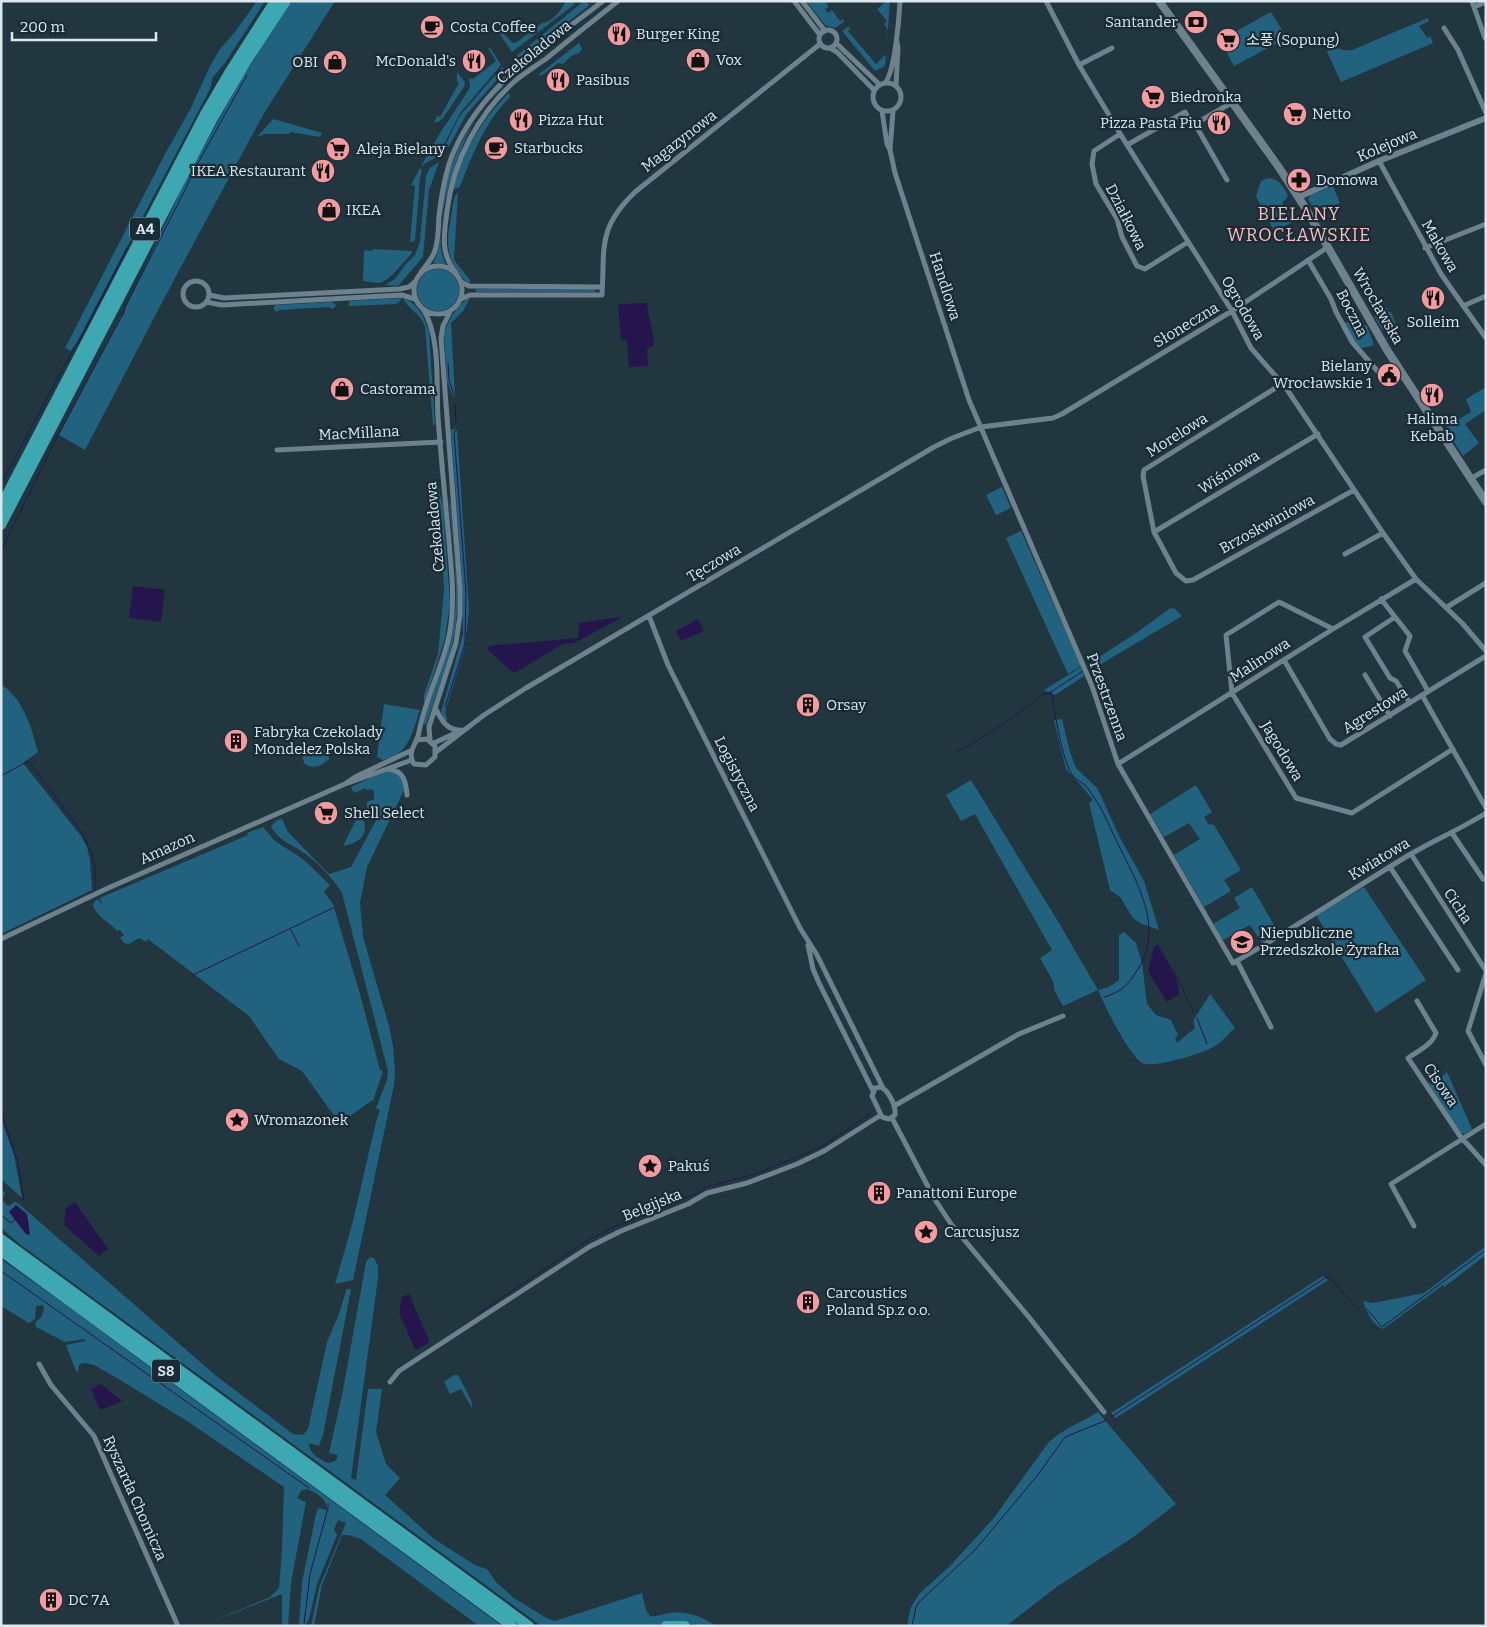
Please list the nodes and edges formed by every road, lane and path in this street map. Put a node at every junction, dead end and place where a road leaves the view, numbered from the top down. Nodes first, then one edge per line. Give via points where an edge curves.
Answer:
1 (275, 1) edge
2 (286, 1) edge
3 (603, 1) edge
4 (618, 1) edge
5 (794, 1) edge
6 (802, 1) edge
7 (900, 1) edge
8 (1046, 1) edge
9 (1159, 1) edge
10 (1486, 2) edge
11 (1473, 4) edge
12 (1444, 28) dead end
13 (825, 31) junction
14 (820, 35) junction
15 (1485, 38) edge
16 (897, 42) junction
17 (836, 43) junction
18 (820, 44) junction
19 (830, 48) junction
20 (1112, 48) dead end
21 (1080, 64) junction
22 (882, 84) junction
23 (896, 86) junction
24 (874, 90) junction
25 (1233, 102) junction
26 (882, 111) junction
27 (893, 111) junction
28 (1486, 113) edge
29 (1486, 118) edge
30 (1195, 124) junction
31 (1120, 134) junction
32 (1127, 145) junction
33 (890, 150) junction
34 (1379, 161) junction
35 (1227, 180) dead end
36 (1299, 198) junction
37 (1486, 224) edge
38 (1188, 242) junction
39 (1328, 247) junction
40 (1425, 248) junction
41 (1308, 260) junction
42 (422, 272) junction
43 (456, 273) junction
44 (415, 282) junction
45 (461, 282) junction
46 (602, 287) junction
47 (337, 292) junction
48 (209, 295) junction
49 (268, 296) junction
50 (1486, 296) edge
51 (337, 299) junction
52 (415, 299) junction
53 (460, 299) junction
54 (206, 302) junction
55 (268, 302) junction
56 (1463, 306) junction
57 (423, 309) junction
58 (451, 310) junction
59 (1232, 312) junction
60 (1486, 338) edge
61 (1403, 375) junction
62 (1282, 384) junction
63 (1053, 418) joint
64 (980, 427) junction
65 (1318, 434) junction
66 (442, 442) junction
67 (277, 450) dead end
68 (1486, 470) edge
69 (1470, 479) junction
70 (1354, 490) junction
71 (1486, 502) edge
72 (1, 506) edge
73 (1, 525) edge
74 (1154, 532) junction
75 (1383, 533) junction
76 (1345, 554) dead end
77 (1416, 579) junction
78 (1193, 580) joint
79 (1486, 583) edge
80 (1381, 599) junction
81 (1447, 607) junction
82 (650, 616) junction
83 (1395, 617) junction
84 (1333, 629) junction
85 (1486, 651) edge
86 (1486, 656) edge
87 (1284, 660) junction
88 (1365, 676) dead end
89 (1428, 691) junction
90 (1232, 693) junction
91 (1422, 694) junction
92 (1410, 703) junction
93 (435, 707) junction
94 (1390, 716) junction
95 (462, 730) junction
96 (417, 740) junction
97 (432, 742) junction
98 (1453, 749) junction
99 (410, 751) junction
100 (436, 752) junction
101 (412, 760) junction
102 (1118, 764) junction
103 (386, 768) junction
104 (345, 784) junction
105 (407, 795) dead end
106 (1486, 808) edge
107 (1486, 813) edge
108 (1452, 833) junction
109 (1410, 854) junction
110 (1390, 867) junction
111 (1483, 879) dead end
112 (1, 939) edge
113 (807, 942) junction
114 (1235, 962) junction
115 (1458, 970) dead end
116 (1486, 972) edge
117 (1417, 1001) dead end
118 (1063, 1016) dead end
119 (1272, 1027) dead end
120 (1486, 1065) edge
121 (883, 1088) junction
122 (873, 1091) junction
123 (894, 1106) junction
124 (881, 1115) junction
125 (892, 1118) junction
126 (1486, 1124) edge
127 (1463, 1139) junction
128 (1486, 1165) edge
129 (1414, 1226) dead end
130 (1, 1232) edge
131 (1, 1239) edge
132 (1, 1251) edge
133 (1, 1256) edge
134 (46, 1271) junction
135 (33, 1274) junction
136 (38, 1364) dead end
137 (390, 1382) dead end
138 (1104, 1412) dead end
139 (511, 1613) junction
140 (178, 1626) edge
141 (512, 1626) edge
142 (529, 1626) edge
143 (536, 1626) edge
144 (666, 1626) edge
145 (685, 1626) edge

1 - 72 highway, A4 via 205,114
2 - 73 highway, A4 via 213,118
3 - 42 street, Czekoladowa via 501,83 478,109 449,164 436,249
4 - 43 street, Czekoladowa via 518,79 493,103 476,126 462,156 448,201 444,250
5 - 14 street
6 - 13 street
7 - 16 street
8 - 21 street, Ogrodowa
9 - 25 main road, Wrocławska
10 - 11 street
11 - 15 street
12 - 28 street via 1458,50
13 - 14 street
13 - 17 street via 835,33
14 - 18 street
16 - 22 street via 889,79
16 - 23 street
17 - 19 street
17 - 22 street
18 - 19 street
18 - 46 street, Magazynowa via 621,205 606,233
19 - 24 street
20 - 21 street
21 - 31 street, Ogrodowa
22 - 23 street
22 - 24 street
23 - 27 street via 902,100
24 - 26 street via 872,100
25 - 30 street
25 - 36 main road, Wrocławska
26 - 27 street
26 - 33 street, Handlowa
27 - 33 street, Handlowa
29 - 34 street, Kolejowa
30 - 32 street via 1185,112
30 - 35 street
31 - 32 street, Ogrodowa
31 - 38 street, Działkowa via 1094,151 1092,164 1096,184 1117,219 1137,266 1145,269
32 - 38 street, Ogrodowa
33 - 64 street, Handlowa
34 - 36 street, Kolejowa
34 - 40 street, Makowa
36 - 39 main road, Wrocławska
37 - 40 street
38 - 59 street, Ogrodowa
39 - 41 street, Słoneczna
39 - 61 main road, Wrocławska
40 - 56 street, Makowa
41 - 59 street, Słoneczna
41 - 61 street, Boczna via 1359,352 1388,383
42 - 43 street via 431,266 439,266
42 - 44 street
43 - 45 street
44 - 47 street via 402,289
44 - 52 street
45 - 46 street via 469,286
45 - 53 street
46 - 53 street, Magazynowa via 602,295 470,295
47 - 49 street
47 - 51 street
48 - 49 street via 224,298
48 - 54 street
48 - 54 street via 206,287 198,282 188,284 184,290 184,300 190,306 198,307
49 - 55 street
50 - 56 street
51 - 52 street via 402,295
51 - 55 street
52 - 57 street
53 - 58 street
54 - 55 street via 222,305
56 - 60 street, Makowa
57 - 58 street via 437,314
57 - 66 street, Czekoladowa via 432,328
58 - 93 street, Czekoladowa via 441,338 460,606 456,643
59 - 62 street, Ogrodowa via 1251,348
59 - 63 street, Słoneczna
61 - 69 main road, Wrocławska
62 - 65 street, Ogrodowa
62 - 74 street, Morelowa via 1144,470 1142,476
63 - 64 street, Tęczowa
64 - 82 street, Tęczowa via 934,447
64 - 102 street, Przestrzenna via 1088,678
65 - 70 street, Ogrodowa
65 - 74 street, Wiśniowa
66 - 67 street, MacMillana
66 - 96 street, Czekoladowa via 452,613 447,643
68 - 69 street
69 - 71 main road, Wrocławska
70 - 75 street, Ogrodowa
70 - 78 street, Brzoskwiniowa
74 - 78 street, Morelowa via 1179,577
75 - 76 street
75 - 77 street, Ogrodowa
77 - 80 street, Malinowa
77 - 81 street, Ogrodowa
79 - 81 street
80 - 83 street
80 - 84 street, Malinowa
81 - 85 street, Ogrodowa
82 - 95 street, Tęczowa via 526,688
82 - 113 street, Logistyczna via 668,665
83 - 89 street via 1410,636 1405,651
83 - 92 street via 1365,637
84 - 87 street, Malinowa
84 - 90 street via 1279,602 1226,635
86 - 89 street, Agrestowa
87 - 90 street, Malinowa
87 - 94 street, Agrestowa via 1336,744 1341,745
88 - 94 street
89 - 91 street, Agrestowa
90 - 98 street, Jagodowa via 1296,798 1352,813
90 - 102 street, Malinowa
91 - 92 street, Agrestowa
91 - 98 street
92 - 94 street, Agrestowa
93 - 95 street via 445,725
93 - 97 street, Czekoladowa via 429,730
95 - 97 street
95 - 100 street, Tęczowa
96 - 97 street via 423,738
96 - 99 street
97 - 100 street
98 - 106 street
99 - 101 street
99 - 104 street, Amazon
100 - 101 street via 434,760 426,765 414,764
101 - 103 street, Amazon
102 - 114 street, Przestrzenna
103 - 104 street, Amazon
103 - 105 street via 401,773 405,778
104 - 112 street, Amazon
107 - 108 street, Kwiatowa
108 - 109 street, Kwiatowa
108 - 111 street
109 - 110 street, Kwiatowa
109 - 116 street, Cicha
110 - 114 street, Kwiatowa
110 - 115 street
113 - 121 street, Logistyczna via 817,955
113 - 122 street, Logistyczna via 819,983
114 - 119 street, Przestrzenna
116 - 120 street, Cicha via 1468,1031
117 - 127 street, Cisowa via 1436,1033 1426,1046 1408,1058
118 - 123 street via 1019,1034
121 - 122 street
121 - 123 street, Logistyczna
122 - 124 street, Logistyczna via 872,1098
123 - 125 street via 896,1113
124 - 125 street via 886,1119
124 - 137 street, Belgijska via 797,1164 747,1183 713,1191 606,1238 399,1371
125 - 138 street via 951,1224
126 - 127 street
127 - 128 street
127 - 129 street via 1391,1184
130 - 134 highway
131 - 134 highway, S8
132 - 135 highway, S8
133 - 135 highway
134 - 139 highway, S8
135 - 141 highway, S8
136 - 140 street, Ryszarda Chomicza via 51,1385 94,1436
139 - 142 highway, S8
139 - 143 highway
144 - 145 highway

